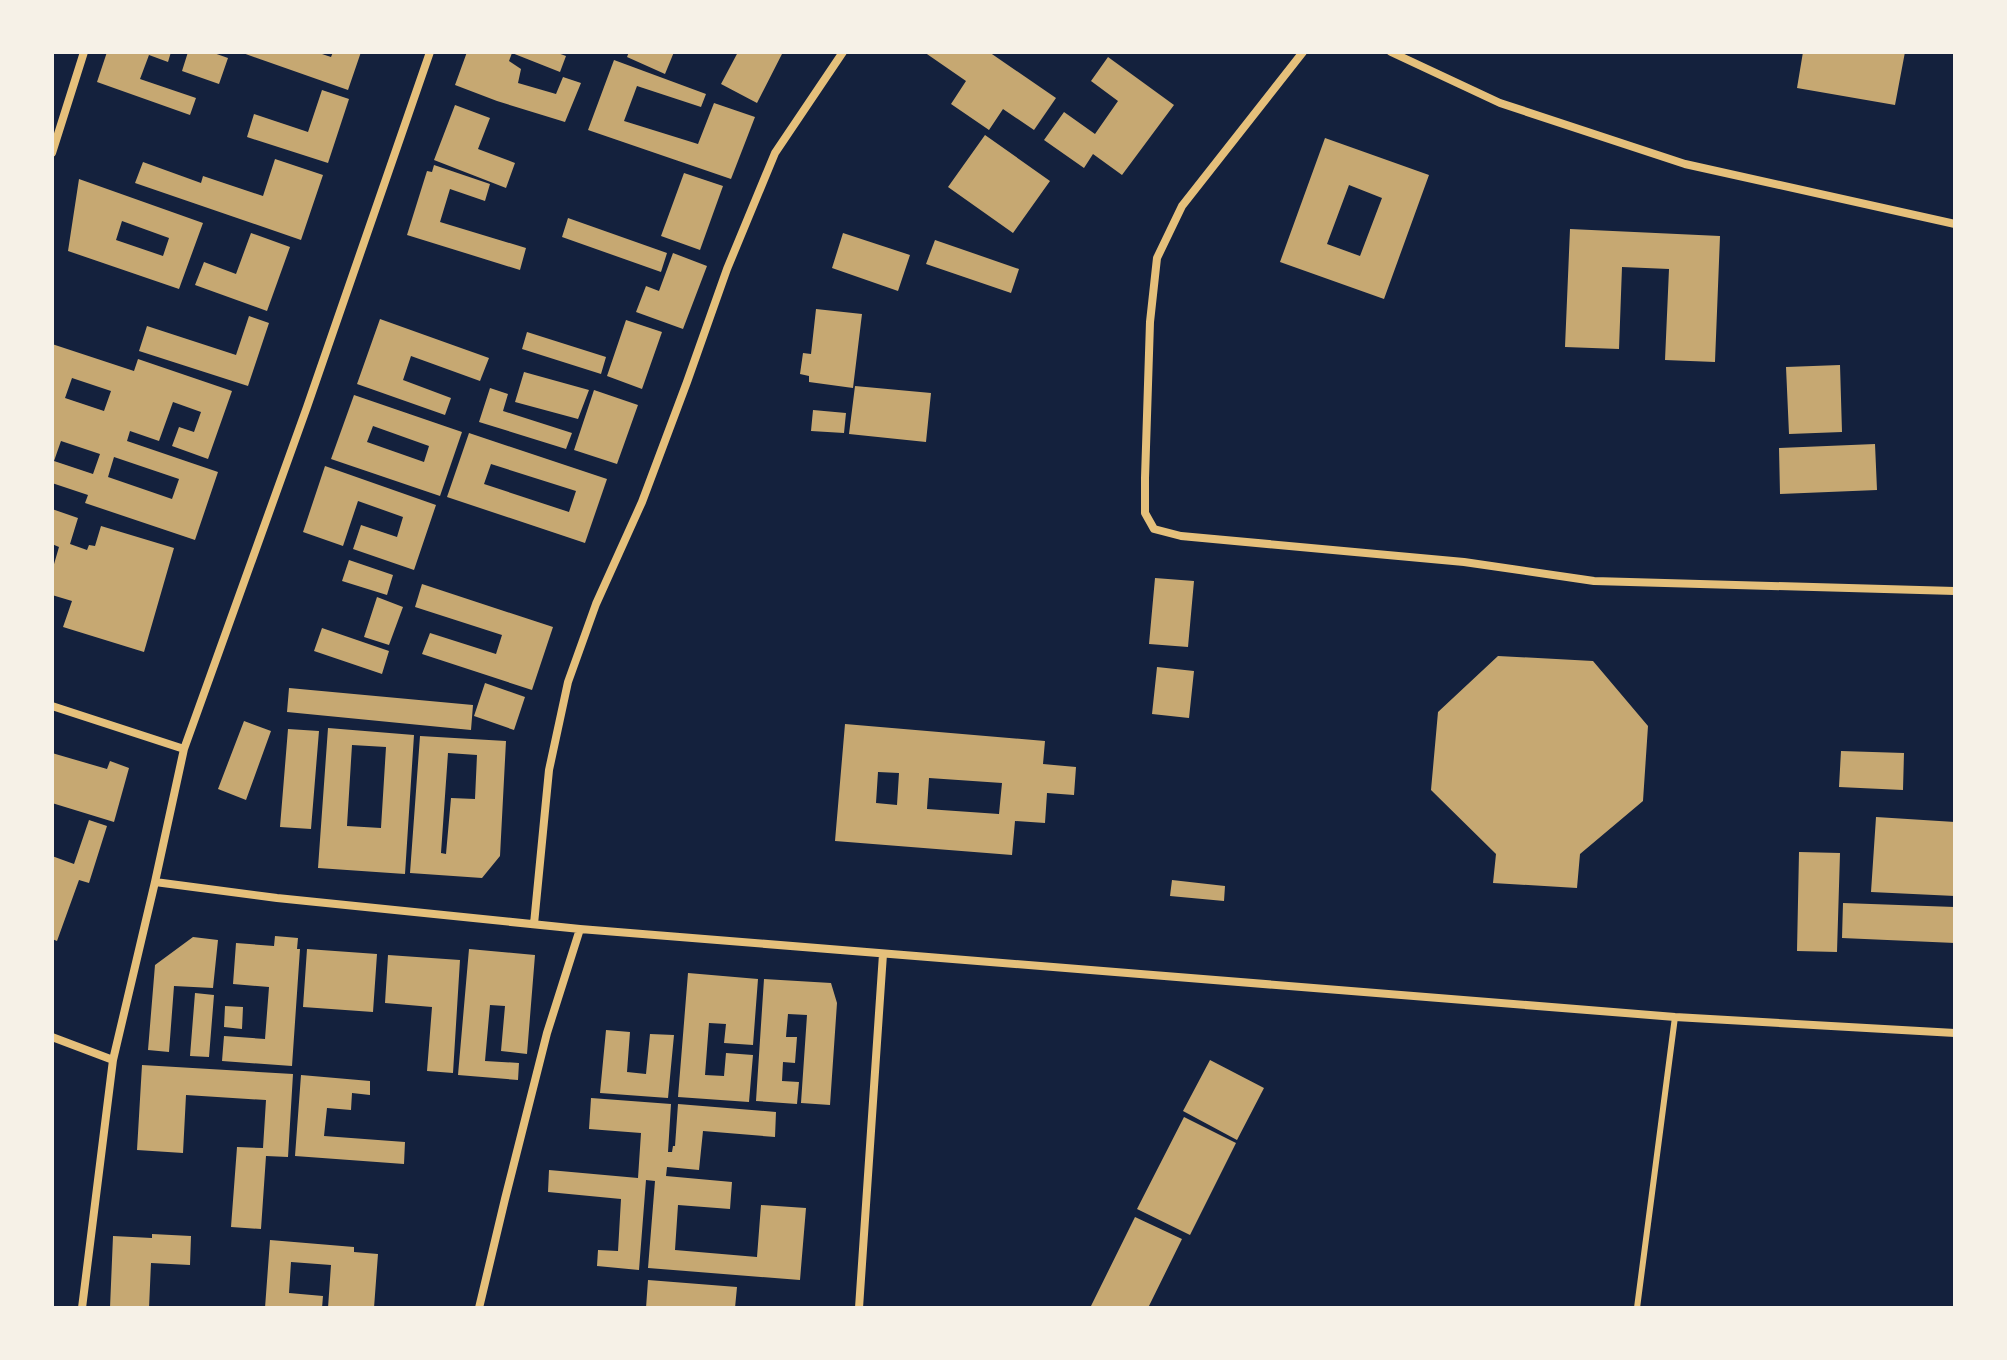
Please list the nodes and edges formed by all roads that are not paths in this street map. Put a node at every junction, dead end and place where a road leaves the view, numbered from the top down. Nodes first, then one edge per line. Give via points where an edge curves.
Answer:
1 (84, 52) edge
2 (430, 52) edge
3 (843, 52) edge
4 (1303, 52) edge
5 (1391, 52) edge
6 (52, 153) edge
7 (1955, 224) edge
8 (1955, 591) edge
9 (52, 706) edge
10 (184, 749) junction
11 (155, 882) junction
12 (534, 924) junction
13 (580, 929) junction
14 (883, 954) junction
15 (1675, 1017) junction
16 (1955, 1033) edge
17 (52, 1037) edge
18 (113, 1060) junction
19 (82, 1308) edge
20 (479, 1308) edge
21 (859, 1308) edge
22 (1637, 1308) edge

1 - 6 street
2 - 10 street
3 - 12 street via 775,153 568,682 549,770
4 - 8 street via 1182,206 1157,258 1145,478 1145,513 1154,529 1594,581
5 - 7 street via 1500,103 1685,164
9 - 10 street
10 - 11 street
11 - 12 street
11 - 18 street
12 - 13 street
13 - 14 street
13 - 20 street via 547,1033
14 - 15 street
14 - 21 street
15 - 16 street
15 - 22 lane
17 - 18 street
18 - 19 street

